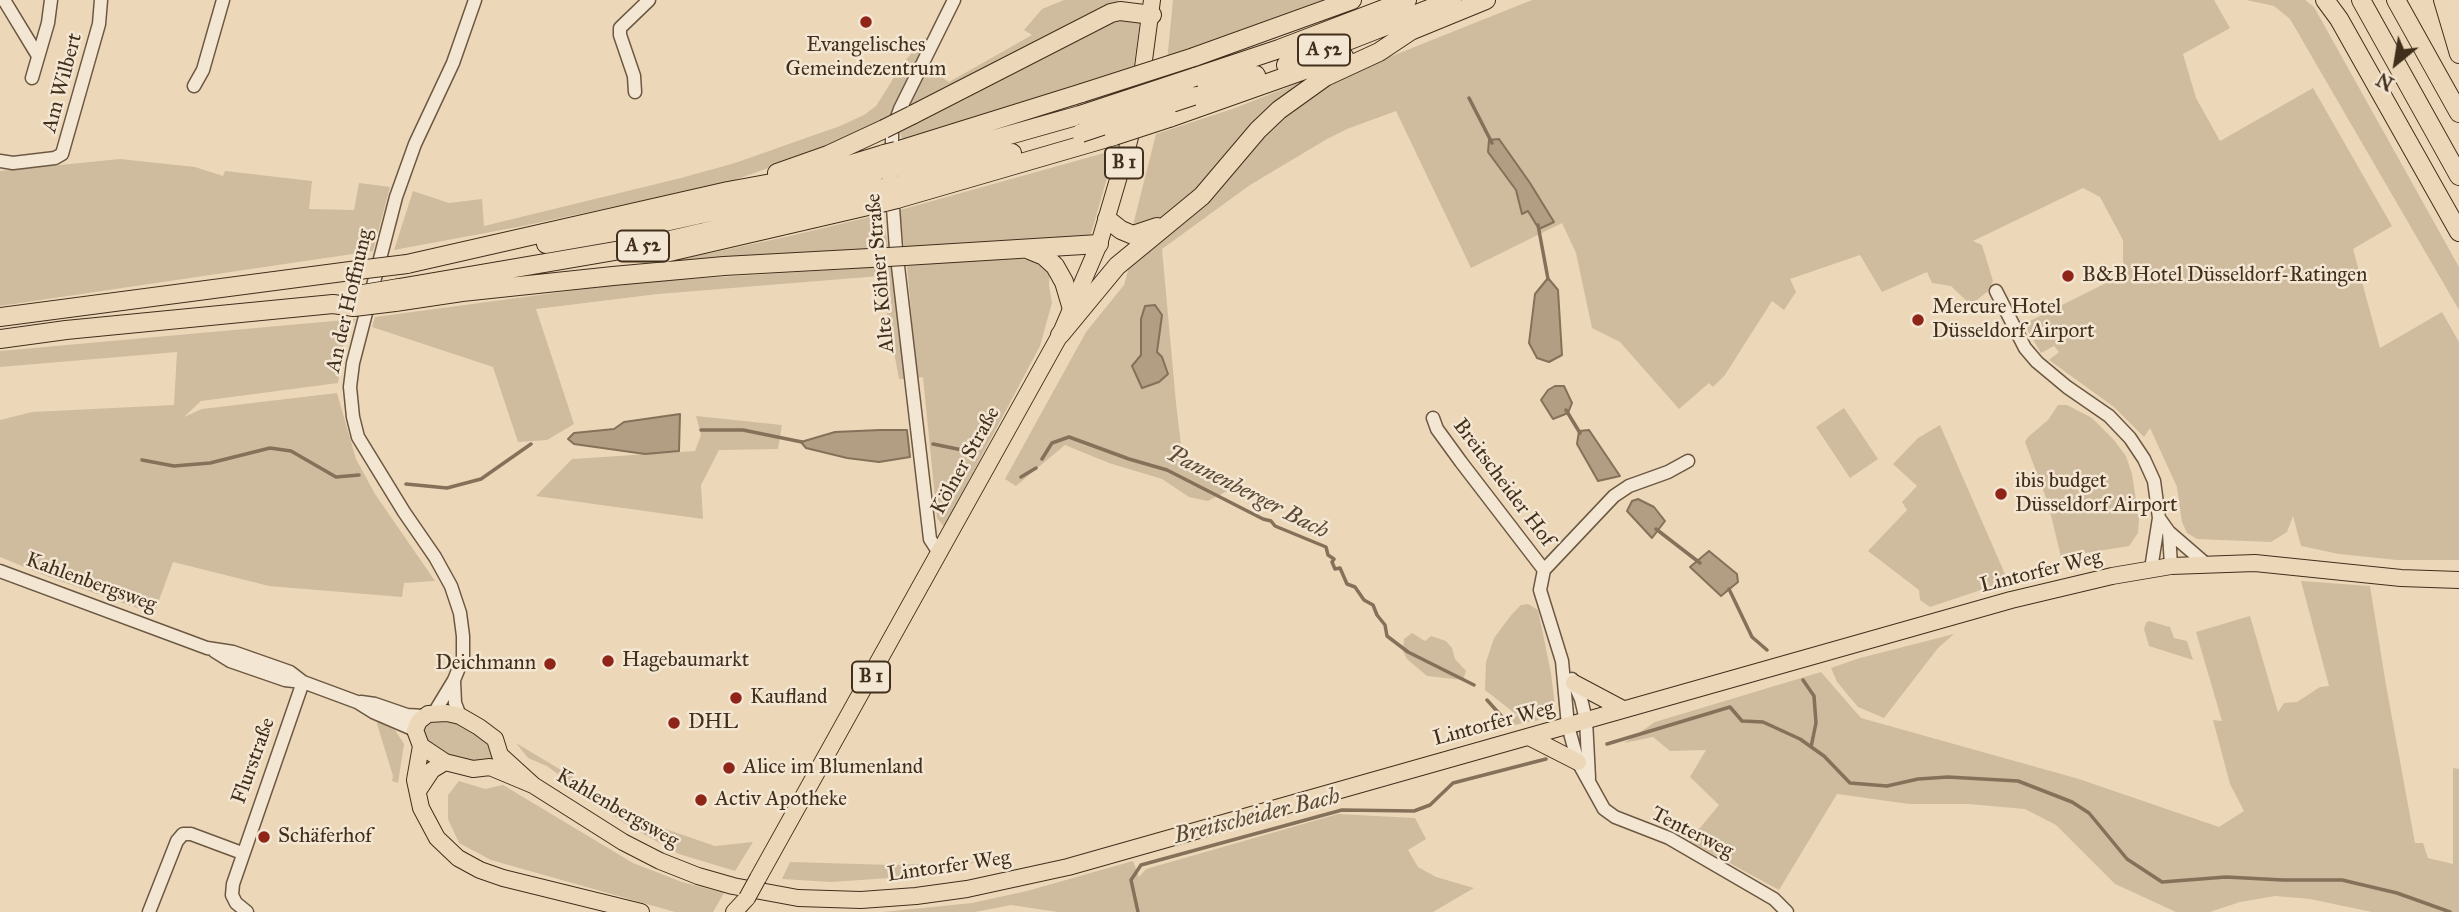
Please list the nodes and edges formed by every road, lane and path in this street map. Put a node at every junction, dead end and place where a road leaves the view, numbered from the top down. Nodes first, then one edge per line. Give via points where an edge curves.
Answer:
1 (4, 0) edge
2 (51, 0) edge
3 (101, 0) edge
4 (223, 0) edge
5 (475, 0) edge
6 (649, 0) edge
7 (954, 0) edge
8 (1352, 0) edge
9 (1407, 0) edge
10 (1452, 0) edge
11 (1486, 0) edge
12 (2325, 0) edge
13 (2361, 0) edge
14 (2396, 0) edge
15 (2443, 0) edge
16 (2457, 0) edge
17 (1124, 5) edge
18 (1152, 7) edge
19 (2459, 17) edge
20 (1412, 30) junction
21 (2459, 54) edge
22 (38, 56) junction
23 (32, 78) dead end
24 (194, 86) dead end
25 (635, 92) dead end
26 (2459, 113) edge
27 (1080, 124) junction
28 (0, 161) edge
29 (2459, 176) edge
30 (890, 177) junction
31 (728, 191) junction
32 (1107, 219) junction
33 (1171, 221) junction
34 (2459, 232) edge
35 (1099, 244) junction
36 (1027, 249) junction
37 (407, 264) junction
38 (1996, 291) dead end
39 (462, 292) junction
40 (397, 295) junction
41 (1072, 309) junction
42 (0, 317) edge
43 (1060, 335) junction
44 (0, 339) edge
45 (1433, 418) dead end
46 (1688, 461) dead end
47 (2159, 518) junction
48 (2169, 532) junction
49 (939, 553) junction
50 (2206, 564) junction
51 (2171, 566) junction
52 (2151, 569) junction
53 (1544, 570) junction
54 (0, 571) edge
55 (2459, 580) edge
56 (1562, 661) junction
57 (454, 680) junction
58 (303, 682) junction
59 (1574, 683) junction
60 (1623, 709) junction
61 (460, 716) junction
62 (424, 720) junction
63 (1586, 720) junction
64 (1568, 726) junction
65 (1530, 737) junction
66 (421, 746) junction
67 (495, 761) junction
68 (445, 762) junction
69 (1578, 762) junction
70 (1590, 781) junction
71 (418, 791) junction
72 (242, 853) junction
73 (798, 898) junction
74 (853, 906) edge
75 (740, 907) edge
76 (149, 912) edge
77 (247, 912) edge
78 (641, 912) edge
79 (817, 912) edge
80 (1787, 912) edge

1 - 22 street
2 - 22 street
3 - 28 street, Am Wilbert via 99,24 62,153 55,158
4 - 24 street
5 - 57 street, An der Hoffnung via 396,197 350,387 358,438 451,586 463,636 463,658
6 - 25 street via 620,28
7 - 49 street, Alte Kölner Straße via 901,109 891,143 896,249 930,539
8 - 30 highway, bridge via 1082,93
9 - 27 highway, A 52, bridge
10 - 27 highway, A 52, bridge via 1284,66 1194,96
11 - 20 highway
12 - 34 highway
13 - 29 highway
14 - 26 highway
15 - 21 highway
16 - 19 highway
17 - 18 highway
17 - 31 highway, bridge via 884,129
18 - 32 main road, Kölner Straße / B 1 via 1138,106
20 - 30 highway, bridge via 1114,136
20 - 33 highway via 1289,102 1258,130 1202,196
22 - 23 street
27 - 30 highway, A 52
30 - 31 highway via 815,175
30 - 37 highway, A 52 via 638,228
30 - 39 highway via 712,243
30 - 40 highway, A 52 via 803,209
31 - 37 highway
32 - 33 highway via 1133,235
32 - 35 main road, Kölner Straße / B 1
33 - 43 highway via 1117,266
35 - 36 highway
35 - 41 main road, Kölner Straße / B 1
36 - 39 highway via 724,266
36 - 41 highway via 1055,266
37 - 42 highway, A 52, bridge
38 - 47 street via 2037,362 2109,416 2130,438 2154,481
39 - 40 highway
40 - 44 highway, A 52, bridge
41 - 43 main road, Kölner Straße / B 1
43 - 49 main road, Kölner Straße / B 1
45 - 53 street, Breitscheider Hof
46 - 53 street, Breitscheider Hof via 1614,496
47 - 48 street
47 - 52 street
48 - 50 street
48 - 51 street
49 - 75 main road, Kölner Straße / B 1, bridge
50 - 51 main road, Lintorfer Weg
50 - 55 main road, Lintorfer Weg
51 - 52 main road, Lintorfer Weg
52 - 60 main road, Lintorfer Weg via 2011,600
53 - 56 street, Breitscheider Hof via 1540,590
54 - 58 street, Kahlenbergsweg via 207,648 230,661
56 - 59 street, Breitscheider Hof
56 - 64 street, Breitscheider Hof
57 - 61 street, An der Hoffnung
57 - 62 street, An der Hoffnung
58 - 62 street, Kahlenbergsweg via 373,712
58 - 72 street, Flurstraße
59 - 60 main road
59 - 63 street, Breitscheider Hof
60 - 63 main road, Lintorfer Weg
61 - 62 main road, Kahlenbergsweg
61 - 67 main road, Kahlenbergsweg via 495,739
62 - 66 main road
63 - 64 main road, Lintorfer Weg
63 - 70 street, Tenterweg
64 - 65 main road, Lintorfer Weg
64 - 69 street, Tenterweg
65 - 69 main road
65 - 74 main road, Lintorfer Weg via 1068,867 967,889
66 - 68 main road, Kahlenbergsweg
66 - 71 main road via 415,780
67 - 68 main road, Kahlenbergsweg via 473,769
67 - 73 main road, Kahlenbergsweg via 660,861 733,886
68 - 71 main road
69 - 70 street, Tenterweg
70 - 80 street, Tenterweg via 1609,814 1669,838 1774,899
71 - 78 main road via 421,808 437,838 458,858 481,870
72 - 76 street via 183,834
72 - 77 street, Flurstraße via 232,895
73 - 74 main road, Kahlenbergsweg
73 - 79 main road

